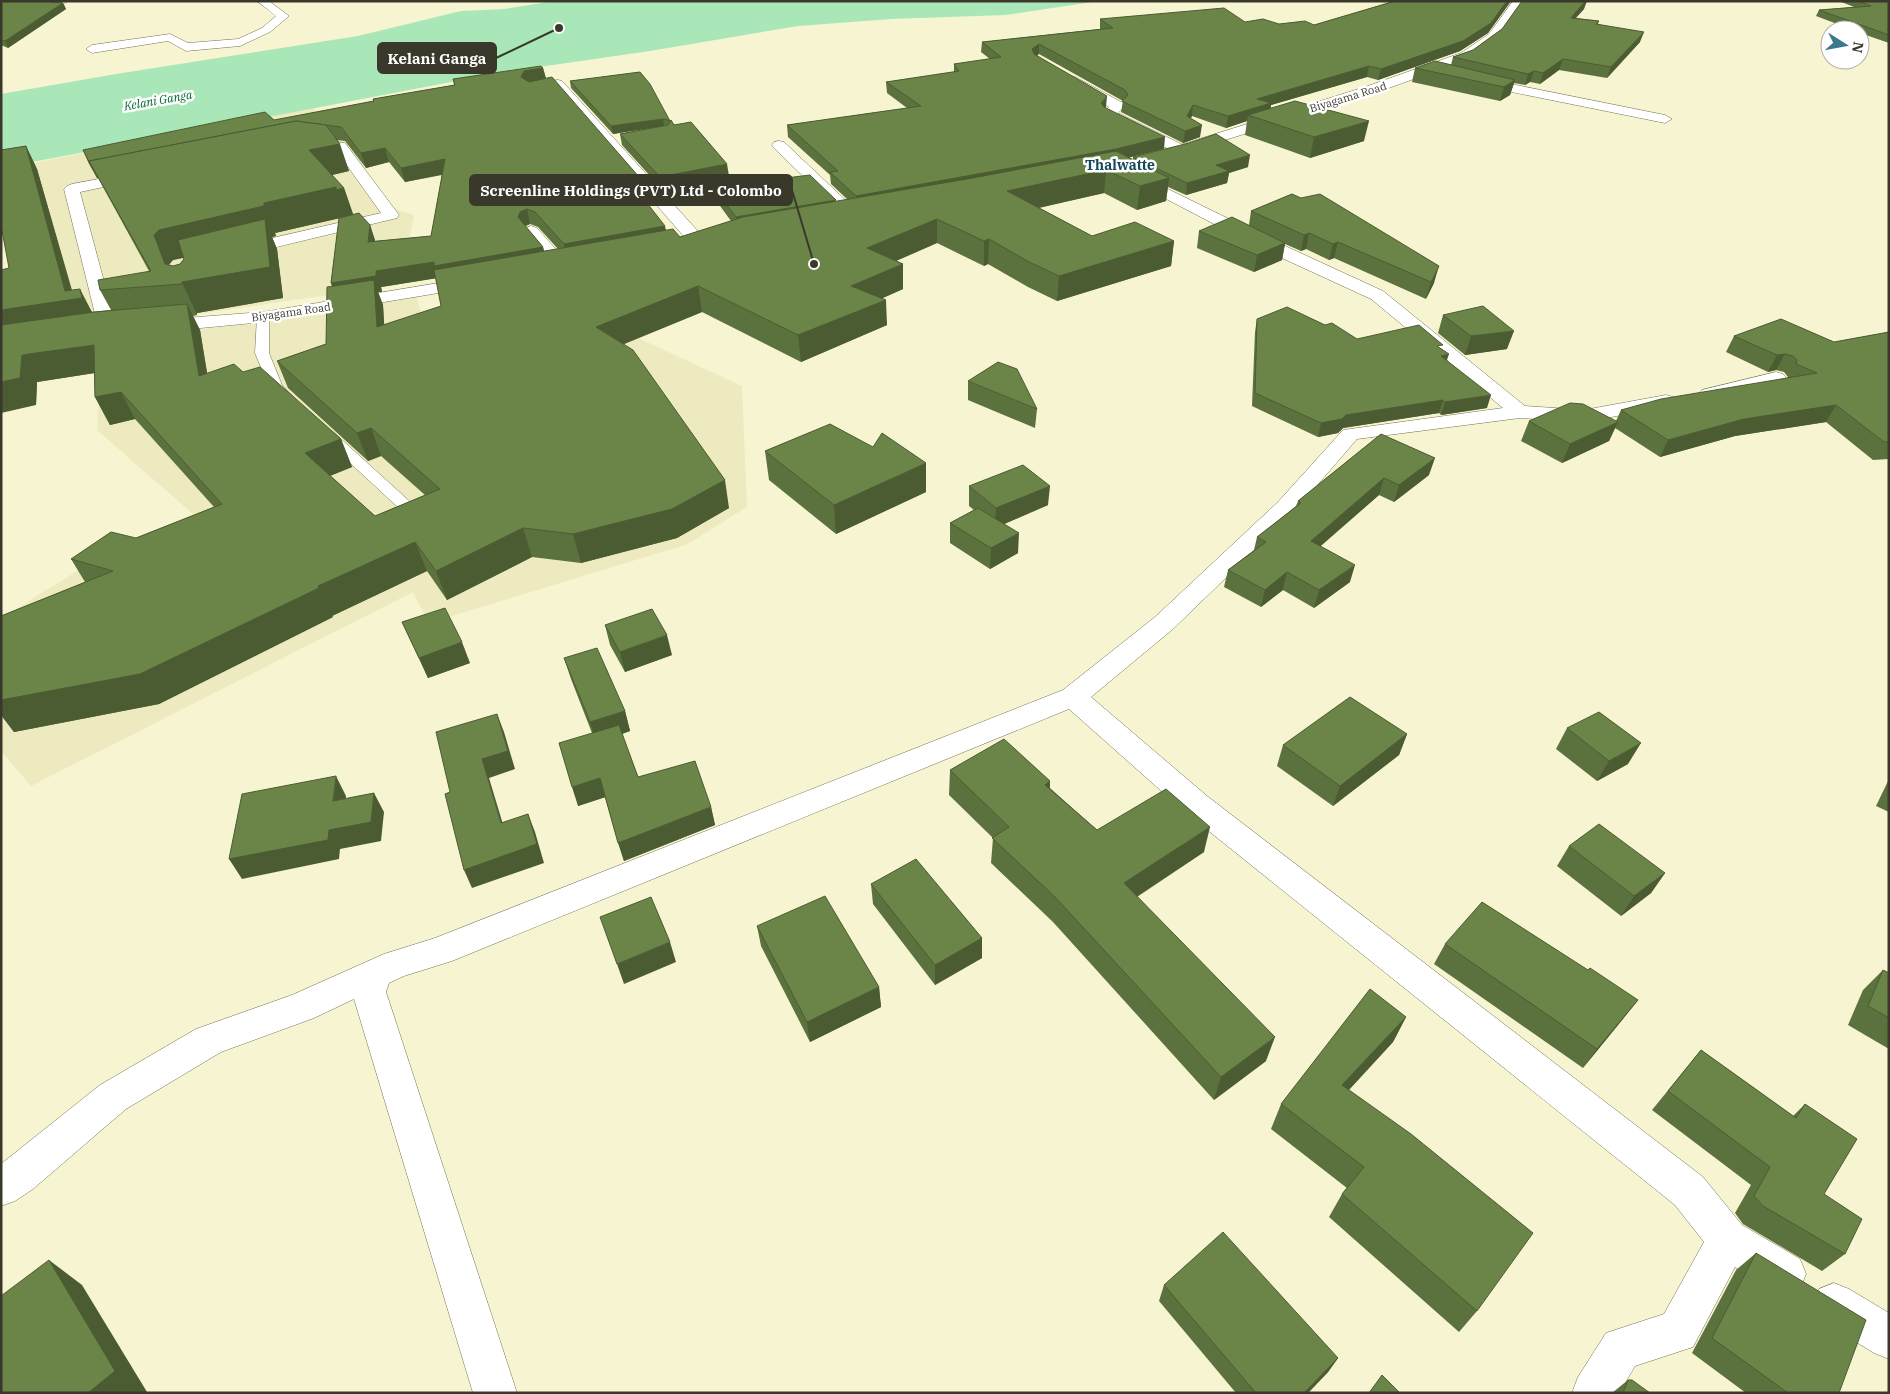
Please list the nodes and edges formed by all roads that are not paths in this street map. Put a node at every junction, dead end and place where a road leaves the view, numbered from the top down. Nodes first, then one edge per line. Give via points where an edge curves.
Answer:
1 (63, 1) edge
2 (262, 1) edge
3 (1519, 1) edge
4 (1, 3) edge
5 (92, 50) dead end
6 (1434, 69) junction
7 (1062, 74) edge
8 (532, 88) edge
9 (1665, 119) dead end
10 (295, 128) edge
11 (627, 138) edge
12 (608, 141) junction
13 (306, 142) junction
14 (779, 145) dead end
15 (286, 146) edge
16 (1182, 150) junction
17 (1163, 155) edge
18 (1125, 165) edge
19 (150, 173) edge
20 (834, 219) edge
21 (531, 231) edge
22 (718, 240) edge
23 (699, 243) junction
24 (679, 246) edge
25 (226, 254) edge
26 (582, 264) edge
27 (562, 267) junction
28 (543, 271) edge
29 (495, 279) edge
30 (263, 318) junction
31 (147, 327) edge
32 (127, 329) edge
33 (108, 330) junction
34 (88, 333) edge
35 (1776, 378) edge
36 (298, 407) edge
37 (1520, 412) junction
38 (320, 427) edge
39 (422, 522) edge
40 (1073, 697) junction
41 (374, 974) junction
42 (1, 1187) edge
43 (1728, 1240) junction
44 (1889, 1338) edge
45 (495, 1393) edge
46 (1594, 1393) edge

1 - 4 street
2 - 5 street via 283,16 266,30 240,42 186,47 170,37
3 - 6 street, Biyagama Road via 1493,36 1465,56
6 - 9 street via 1487,84
6 - 16 street, Biyagama Road
7 - 16 street via 1118,106 1109,114
8 - 12 street via 558,84
10 - 13 street
11 - 12 street
12 - 23 street
13 - 15 street
13 - 25 street via 340,146 391,215 334,236
14 - 20 street via 861,215
16 - 17 street, Biyagama Road
18 - 37 street via 1264,242 1377,295
19 - 33 street via 72,189
21 - 27 street
22 - 23 street
23 - 24 street
26 - 27 street
27 - 28 street
29 - 30 street, Biyagama Road
30 - 31 street, Biyagama Road
30 - 36 lane via 262,353 276,387
32 - 33 street
33 - 34 street
35 - 37 street via 1584,416
37 - 40 street via 1350,434 1286,507 1164,623
38 - 39 lane
40 - 41 street via 449,947
40 - 43 street via 1196,804 1689,1190
41 - 42 street via 302,1007 209,1040 113,1097
41 - 45 street via 369,992
43 - 44 street
43 - 46 street via 1678,1332 1621,1348

